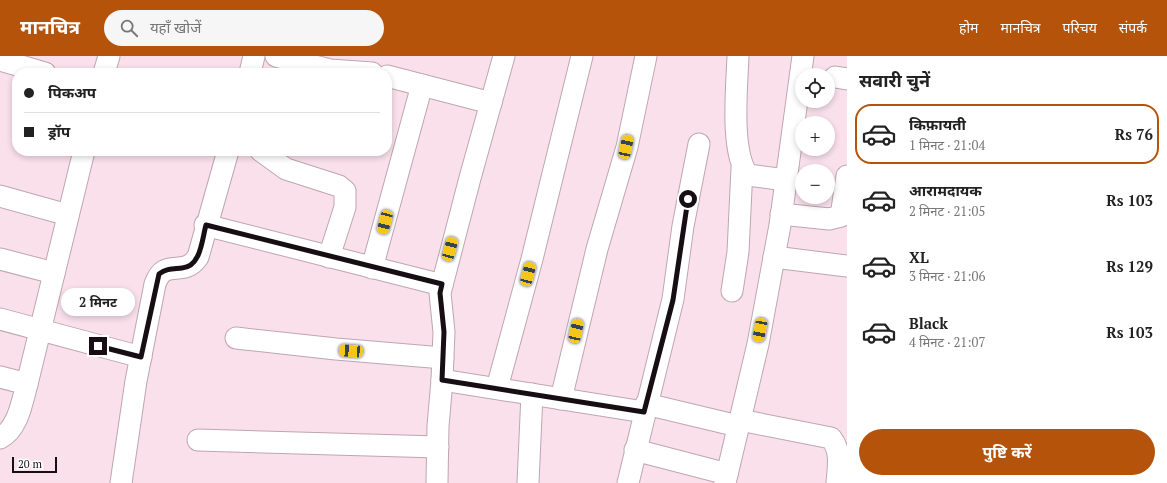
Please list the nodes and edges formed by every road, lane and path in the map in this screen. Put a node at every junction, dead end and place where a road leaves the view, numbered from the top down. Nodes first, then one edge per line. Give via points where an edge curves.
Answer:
1 (109, 56) edge
2 (254, 56) edge
3 (276, 56) edge
4 (504, 56) edge
5 (582, 56) edge
6 (646, 56) edge
7 (738, 56) edge
8 (803, 56) edge
9 (0, 60) edge
10 (28, 68) edge
11 (105, 68) edge
12 (251, 68) edge
13 (322, 68) edge
14 (392, 77) edge
15 (422, 84) junction
16 (491, 103) junction
17 (699, 144) dead end
18 (83, 156) edge
19 (227, 156) edge
20 (267, 156) edge
21 (742, 168) junction
22 (847, 176) edge
23 (786, 180) junction
24 (0, 196) edge
25 (781, 214) junction
26 (68, 215) junction
27 (206, 225) junction
28 (774, 257) junction
29 (329, 258) junction
30 (0, 259) edge
31 (847, 266) edge
32 (372, 268) junction
33 (54, 273) junction
34 (442, 284) junction
35 (732, 291) dead end
36 (0, 319) edge
37 (40, 331) junction
38 (236, 338) dead end
39 (141, 357) junction
40 (443, 358) junction
41 (0, 377) edge
42 (442, 380) junction
43 (27, 384) junction
44 (497, 388) junction
45 (532, 394) junction
46 (561, 399) junction
47 (645, 408) junction
48 (739, 423) junction
49 (0, 438) edge
50 (198, 440) dead end
51 (438, 447) junction
52 (635, 450) junction
53 (841, 471) edge
54 (726, 479) edge
55 (121, 483) edge
56 (437, 483) edge
57 (528, 483) edge
58 (628, 483) edge

1 - 11 street
2 - 12 street
3 - 13 street
4 - 16 street
5 - 44 street via 534,252
6 - 46 street via 626,147 595,257
7 - 21 street via 737,134
8 - 23 street
9 - 10 street
14 - 15 street
15 - 16 street
15 - 32 street
16 - 34 street
17 - 47 street via 683,226 673,300
18 - 26 street
19 - 27 street
20 - 29 street via 286,169 339,186 345,191 345,207
21 - 23 street via 748,175
21 - 35 street via 738,252
22 - 25 street via 841,216 829,219
23 - 25 street
24 - 26 street
25 - 28 street
26 - 33 street
27 - 29 street
27 - 39 street via 198,257 193,264 184,268 165,270 159,274
28 - 31 street
28 - 48 street via 758,344
29 - 32 street
30 - 33 street
32 - 34 street
33 - 37 street
34 - 40 street via 440,293 444,332
36 - 37 street
37 - 39 street
37 - 43 street
38 - 40 street
39 - 55 street
40 - 42 street
41 - 43 street
42 - 44 street
42 - 51 street
43 - 49 street via 18,413 10,428
44 - 45 street
45 - 46 street
45 - 57 street
46 - 47 street
47 - 48 street
47 - 52 street
48 - 53 street via 831,438 837,446
48 - 54 street
50 - 51 street
51 - 56 street
52 - 54 street
52 - 58 street

